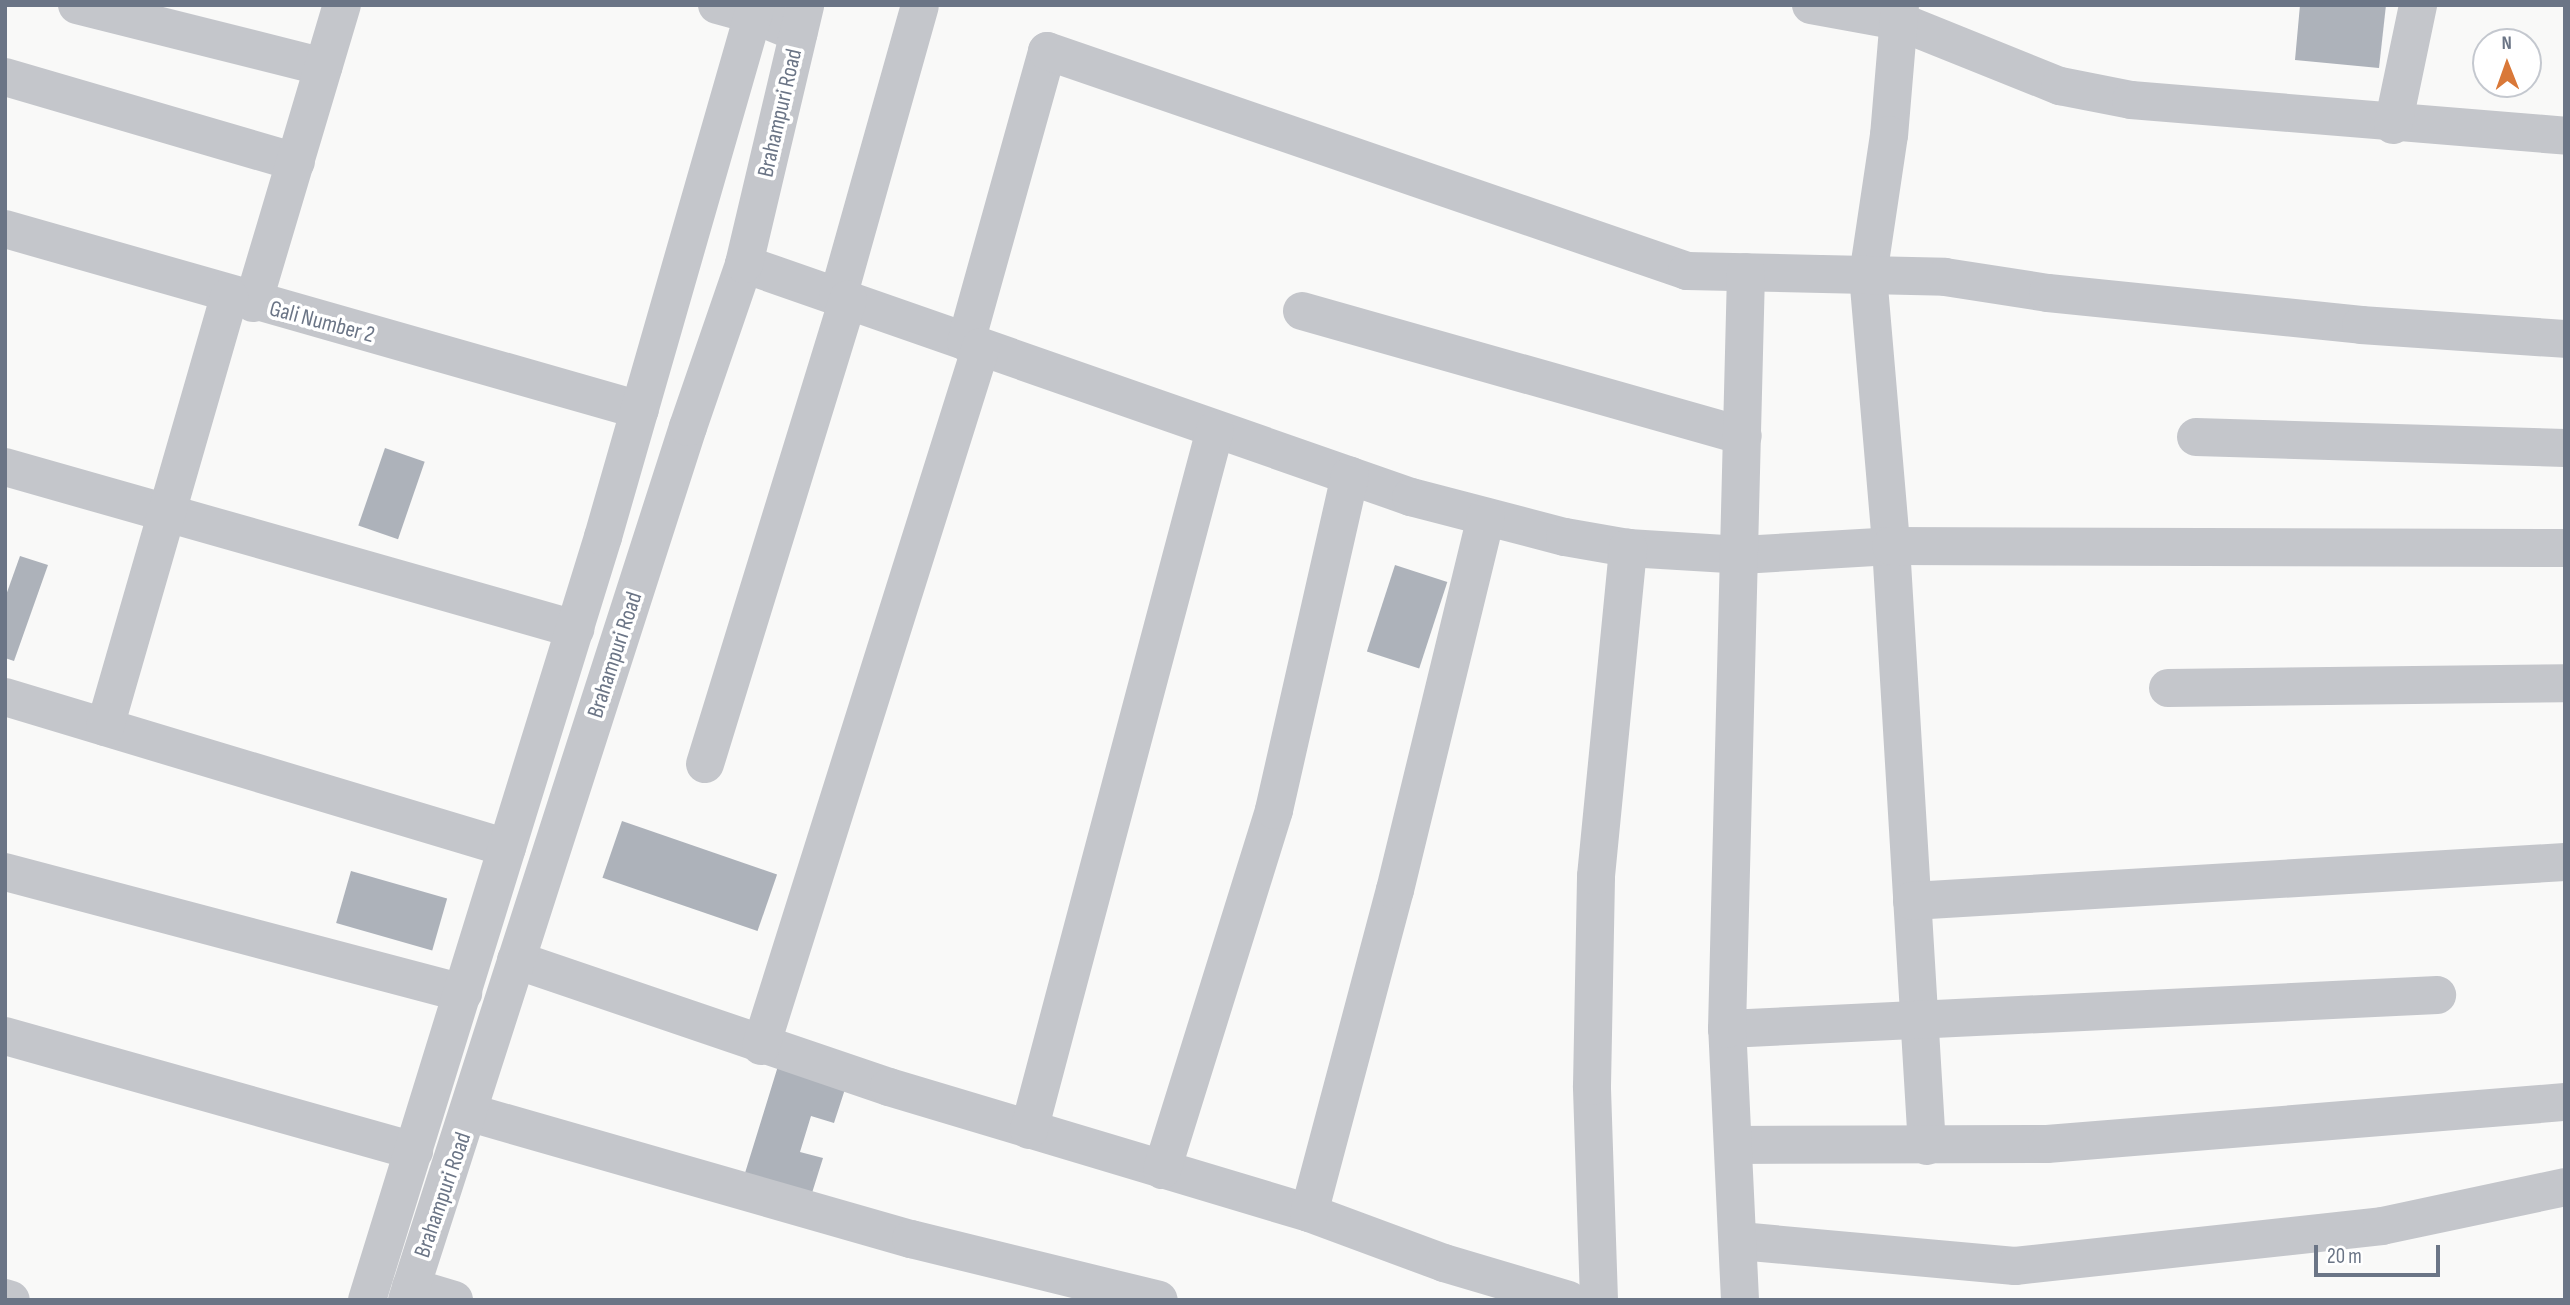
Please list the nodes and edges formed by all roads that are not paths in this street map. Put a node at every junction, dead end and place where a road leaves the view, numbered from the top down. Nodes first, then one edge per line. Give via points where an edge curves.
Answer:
1 (77, 5) edge
2 (342, 5) edge
3 (718, 5) edge
4 (1811, 5) edge
5 (2418, 5) edge
6 (920, 6) edge
7 (755, 10) edge
8 (1899, 13) edge
9 (802, 19) edge
10 (323, 67) junction
11 (5, 77) edge
12 (2393, 125) junction
13 (2565, 136) edge
14 (296, 162) junction
15 (5, 229) edge
16 (744, 264) junction
17 (1746, 272) junction
18 (1868, 275) junction
19 (843, 298) junction
20 (241, 300) junction
21 (1302, 311) dead end
22 (2565, 339) edge
23 (974, 345) junction
24 (640, 410) junction
25 (1215, 430) junction
26 (1743, 436) junction
27 (2196, 437) dead end
28 (2565, 448) edge
29 (5, 467) edge
30 (1350, 476) junction
31 (167, 516) junction
32 (1486, 517) junction
33 (1891, 546) junction
34 (1628, 548) junction
35 (2565, 548) edge
36 (1741, 555) junction
37 (575, 629) junction
38 (2565, 683) edge
39 (2168, 688) dead end
40 (557, 689) junction
41 (5, 697) edge
42 (599, 705) junction
43 (105, 727) junction
44 (705, 764) dead end
45 (508, 848) junction
46 (2565, 862) edge
47 (5, 872) edge
48 (1912, 901) junction
49 (516, 960) junction
50 (463, 993) junction
51 (2437, 995) dead end
52 (1919, 1021) junction
53 (1727, 1030) junction
54 (5, 1036) edge
55 (761, 1046) junction
56 (2565, 1102) edge
57 (471, 1114) junction
58 (1029, 1130) junction
59 (1733, 1145) junction
60 (1927, 1146) junction
61 (414, 1152) junction
62 (1162, 1170) junction
63 (2565, 1187) edge
64 (1309, 1213) junction
65 (1740, 1241) junction
66 (409, 1294) edge
67 (5, 1298) edge
68 (11, 1300) edge
69 (367, 1300) edge
70 (454, 1300) edge
71 (1158, 1300) edge
72 (1569, 1300) edge
73 (1599, 1300) edge
74 (1740, 1300) edge

1 - 10 street
2 - 10 street
3 - 7 street
4 - 8 street
5 - 12 street
6 - 19 street
7 - 9 street
7 - 24 street, Brahampuri Road
8 - 12 street via 2060,86 2132,100
8 - 18 street via 1889,135
9 - 16 street, Brahampuri Road
10 - 14 street
11 - 14 street
12 - 13 street
14 - 20 street
15 - 20 street, Gali Number 2
16 - 19 street
16 - 42 street, Brahampuri Road
17 - 18 street
17 - 23 street via 1687,271 1047,51
17 - 26 street
18 - 22 street via 1945,277 2048,293 2361,325
18 - 33 street
19 - 23 street
19 - 44 street
20 - 24 street, Gali Number 2
20 - 31 street
21 - 26 street
23 - 25 street
23 - 55 street
24 - 37 street, Brahampuri Road
25 - 30 street
25 - 58 street
26 - 36 street
27 - 28 street
29 - 31 street
30 - 32 street
30 - 62 street via 1274,810
31 - 37 street
31 - 43 street
32 - 34 street
32 - 64 street
33 - 35 street
33 - 36 street
33 - 48 street
34 - 36 street
34 - 73 street via 1597,876 1591,1086
36 - 53 street
37 - 40 street, Brahampuri Road
38 - 39 street
40 - 42 street
40 - 45 street, Brahampuri Road
41 - 43 street
42 - 49 street, Brahampuri Road
43 - 45 street
45 - 50 street, Brahampuri Road
46 - 48 street
47 - 50 street
48 - 52 street
49 - 55 street
49 - 57 street, Brahampuri Road
50 - 61 street, Brahampuri Road
51 - 52 street
52 - 53 street
52 - 60 street
53 - 59 street
54 - 61 street
55 - 58 street
56 - 60 street via 2047,1144
57 - 66 street, Brahampuri Road
57 - 71 street via 911,1239
58 - 62 street
59 - 60 street
59 - 65 street
61 - 69 street, Brahampuri Road
62 - 64 street
63 - 65 street via 2382,1226 2015,1266
64 - 72 street via 1444,1263
65 - 74 street
66 - 70 street
67 - 68 street

